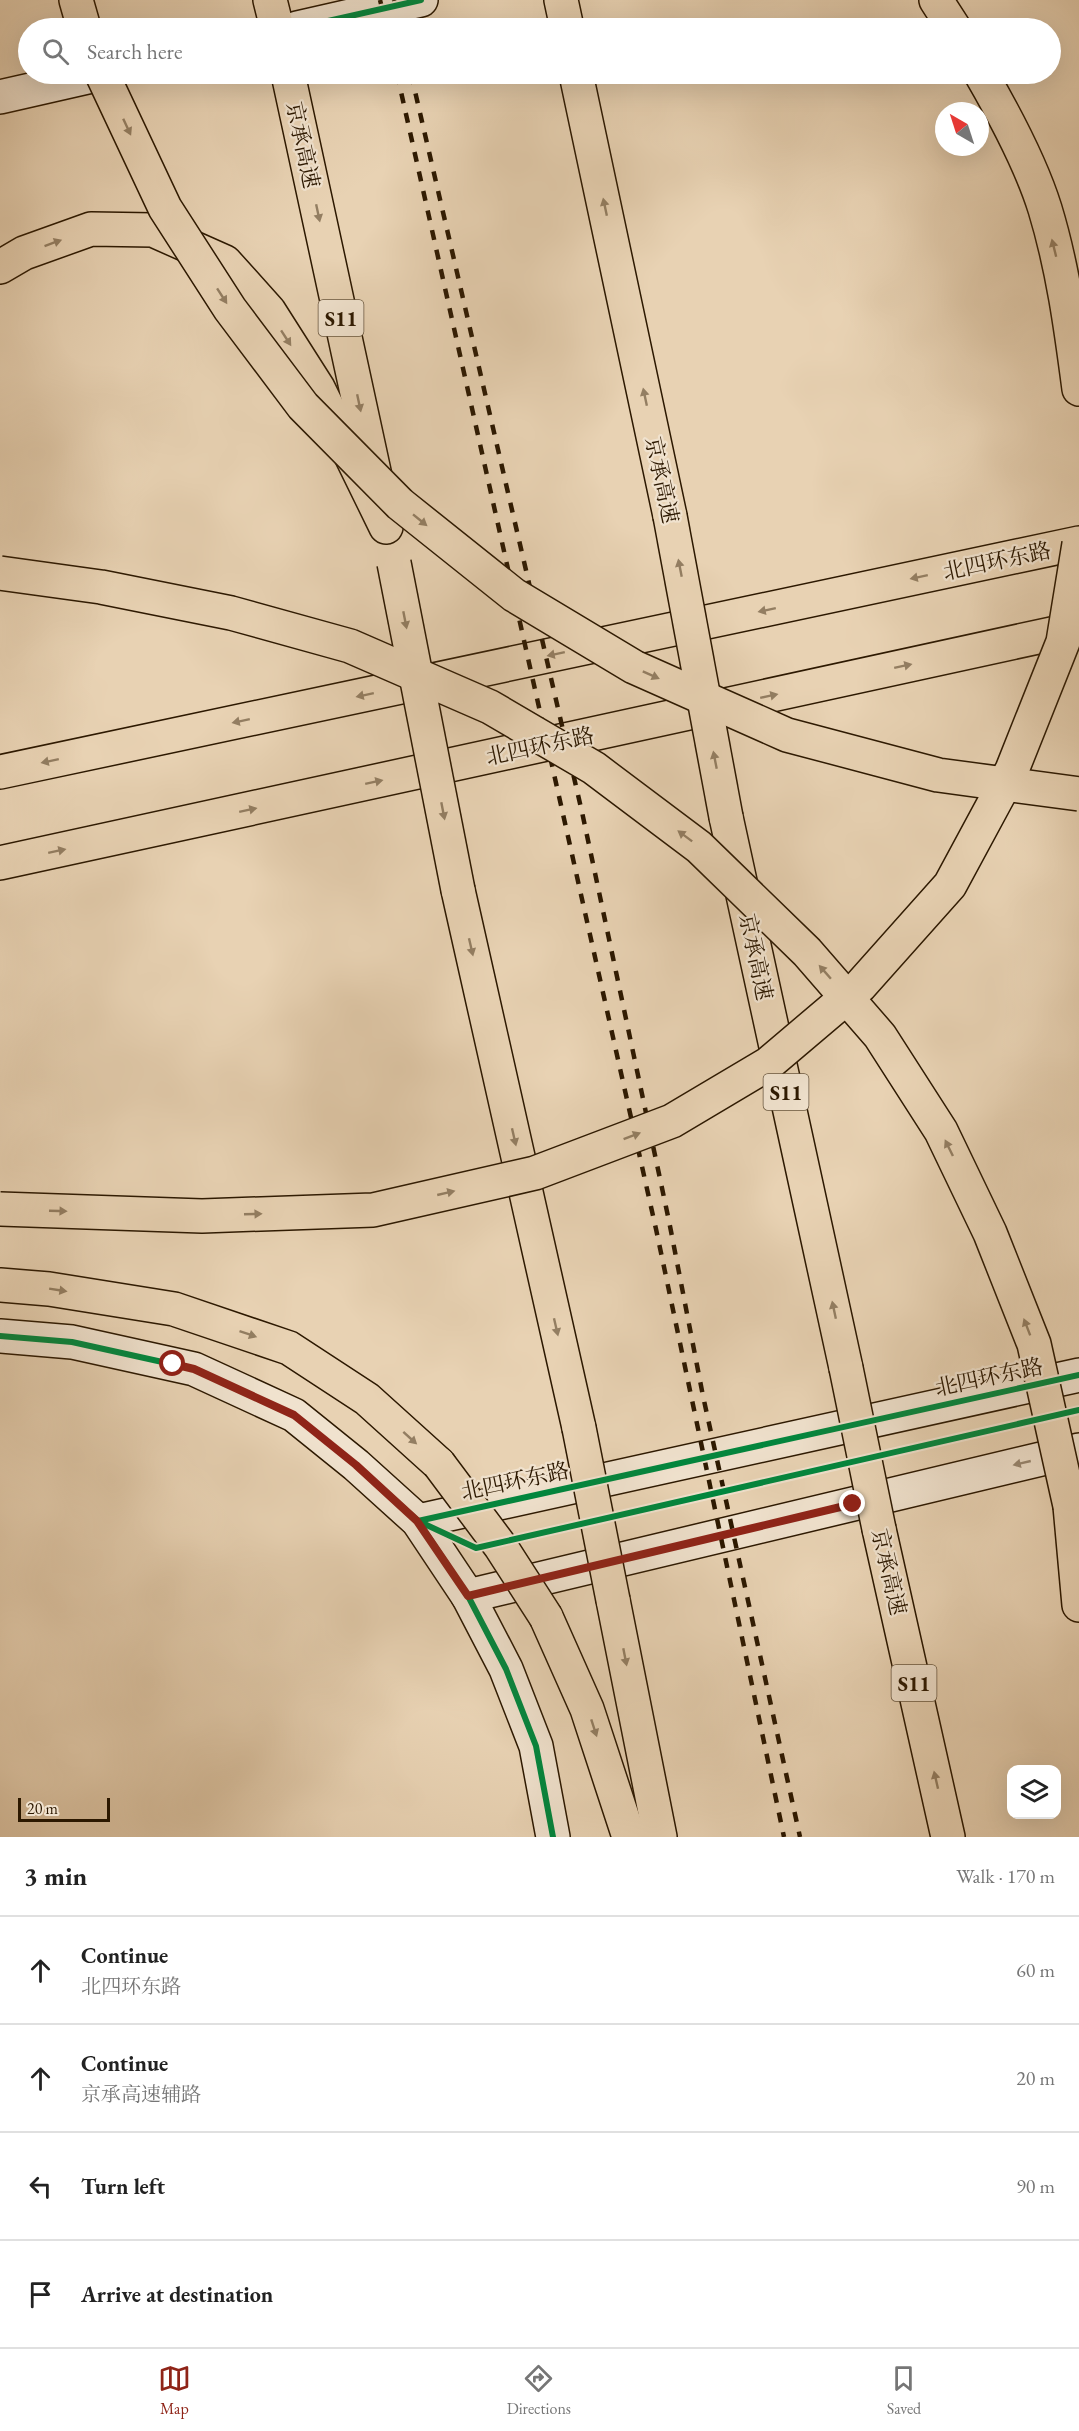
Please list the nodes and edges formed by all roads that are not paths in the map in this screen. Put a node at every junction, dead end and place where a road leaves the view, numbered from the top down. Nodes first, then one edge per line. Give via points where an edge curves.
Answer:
1 (76, 0) edge
2 (270, 0) edge
3 (421, 0) edge
4 (936, 0) edge
5 (81, 18) edge
6 (274, 18) edge
7 (341, 18) edge
8 (948, 18) edge
9 (57, 84) edge
10 (106, 84) edge
11 (290, 84) edge
12 (578, 84) edge
13 (987, 84) edge
14 (0, 97) edge
15 (0, 267) edge
16 (1079, 388) edge
17 (386, 527) junction
18 (1079, 544) edge
19 (0, 573) edge
20 (1079, 628) edge
21 (0, 772) edge
22 (1079, 794) edge
23 (0, 864) edge
24 (0, 1209) edge
25 (0, 1285) edge
26 (0, 1336) edge
27 (1079, 1375) edge
28 (1079, 1450) edge
29 (417, 1521) junction
30 (468, 1596) junction
31 (1079, 1605) edge
32 (553, 1837) edge
33 (629, 1837) edge
34 (660, 1837) edge
35 (948, 1837) edge

1 - 5 highway
2 - 6 highway
3 - 7 street
4 - 8 highway
9 - 14 street
10 -> 22 highway, bridge via 165,208 230,309 303,406 400,504 514,595 634,667 787,735 938,776
11 -> 17 highway, 京承高速 / S11
35 -> 12 highway, 京承高速 / S11, bridge via 726,817 670,516
16 -> 13 highway via 1069,309 1045,208
15 -> 17 highway via 24,253 91,229 153,230 225,261 269,311 318,388
17 -> 34 highway, 京承高速 / S11, bridge via 458,890 579,1428
18 -> 21 highway, 北四环东路
24 -> 18 highway, bridge via 202,1216 373,1210 535,1173 672,1121 768,1064 860,986 950,885 1012,770 1063,642
31 -> 19 highway, bridge via 1070,1506 1034,1344 990,1233 941,1131 880,1036 807,952 699,847 594,768 490,707 350,646 231,613 101,587
23 -> 20 highway, 北四环东路
25 -> 33 highway, bridge via 49,1288 174,1309 289,1348 367,1399 438,1464 501,1547 546,1617 587,1709
26 - 29 street via 72,1342 194,1369 294,1415
27 - 29 street, 北四环东路
28 -> 30 street
29 - 30 street
30 - 32 street via 506,1669 536,1746

